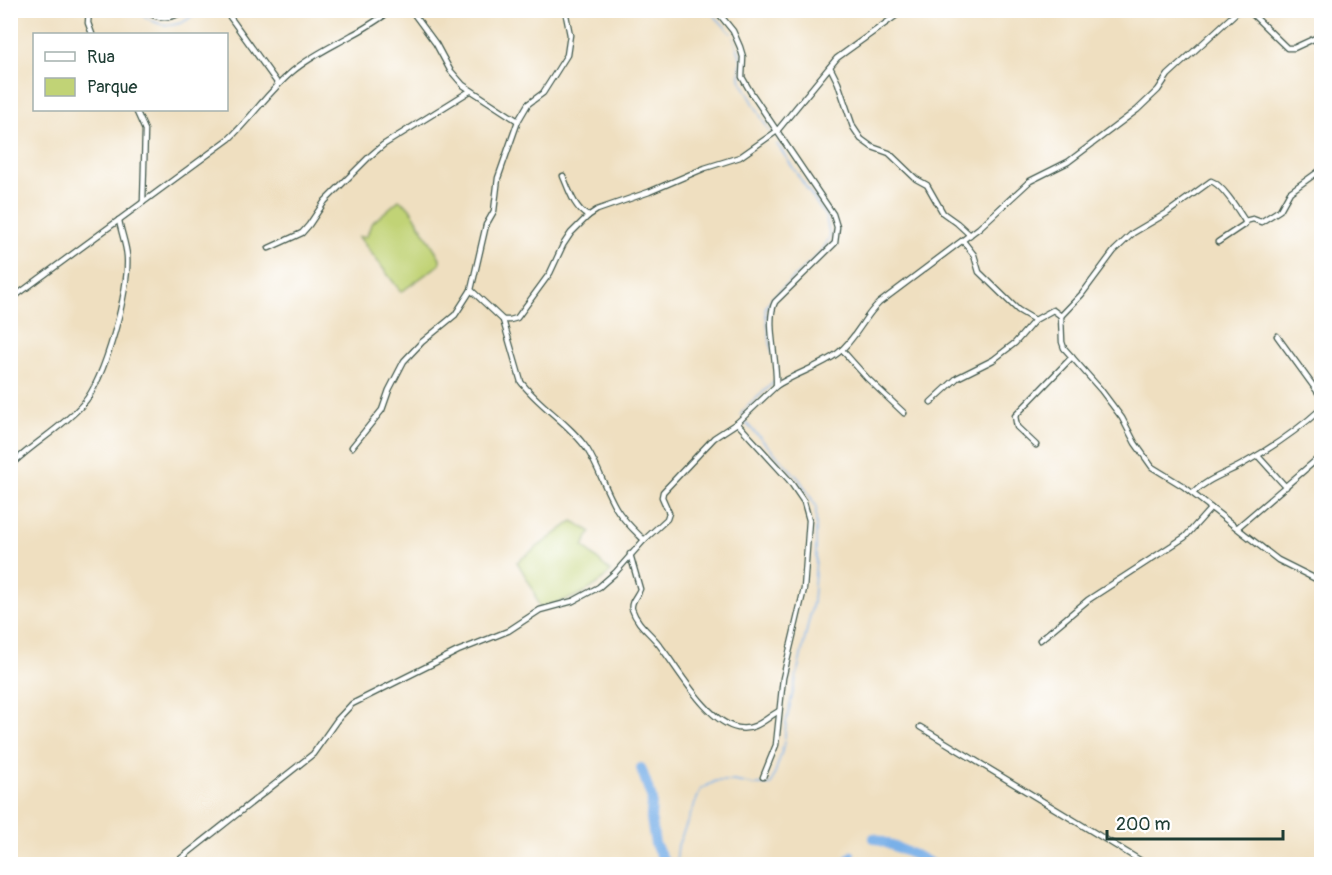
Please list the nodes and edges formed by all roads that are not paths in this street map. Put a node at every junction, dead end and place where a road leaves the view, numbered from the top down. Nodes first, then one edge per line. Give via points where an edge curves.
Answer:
1 (89, 10) edge
2 (144, 10) edge
3 (185, 10) edge
4 (225, 10) edge
5 (392, 10) edge
6 (411, 10) edge
7 (566, 10) edge
8 (716, 10) edge
9 (904, 10) edge
10 (1239, 10) edge
11 (1248, 10) edge
12 (92, 33) edge
13 (1322, 35) edge
14 (830, 67) junction
15 (278, 84) junction
16 (470, 91) junction
17 (136, 111) edge
18 (518, 121) junction
19 (777, 131) junction
20 (1322, 169) edge
21 (563, 176) dead end
22 (143, 202) junction
23 (588, 216) junction
24 (119, 220) junction
25 (1245, 221) junction
26 (970, 235) junction
27 (963, 241) junction
28 (1218, 242) dead end
29 (269, 248) dead end
30 (471, 290) junction
31 (10, 300) edge
32 (1061, 316) junction
33 (503, 320) junction
34 (1035, 320) junction
35 (1277, 336) dead end
36 (842, 350) junction
37 (1072, 357) junction
38 (776, 386) junction
39 (1322, 398) edge
40 (931, 402) dead end
41 (1322, 408) edge
42 (904, 413) dead end
43 (737, 423) junction
44 (1036, 445) dead end
45 (352, 447) dead end
46 (1322, 455) edge
47 (1258, 456) junction
48 (10, 466) edge
49 (1286, 487) junction
50 (1193, 494) junction
51 (1211, 508) junction
52 (1238, 527) junction
53 (644, 540) junction
54 (630, 554) junction
55 (1322, 582) edge
56 (1040, 640) dead end
57 (779, 711) junction
58 (921, 727) dead end
59 (763, 777) dead end
60 (174, 864) edge
61 (1146, 864) edge

1 - 12 street
2 - 3 street via 154,17 168,18
4 - 15 street
5 - 15 street via 321,50
6 - 16 street via 450,70
7 - 18 street via 570,35 567,55 555,77 528,104
8 - 19 street via 740,47 742,77
9 - 14 street via 847,50
10 - 26 street via 1168,75 1137,110 1068,162 1030,181
11 - 13 street via 1290,49
14 - 19 street
14 - 26 street via 861,139 889,153 927,185 943,213
15 - 22 street via 229,139
16 - 18 street
16 - 29 street via 383,145 324,201 302,233
17 - 22 street via 145,130
18 - 30 street via 498,178 494,211 486,225
19 - 23 street via 740,157
19 - 38 street via 833,214 837,236 828,253 800,276 771,309
20 - 25 street via 1290,192 1284,206 1268,218
21 - 23 street via 574,201
22 - 24 street
23 - 33 street via 571,233 550,273 517,318
24 - 31 street
24 - 48 street via 127,254 126,284 97,381 83,404
25 - 28 street
25 - 32 street via 1216,182 1210,181 1133,232
26 - 27 street
27 - 34 street via 974,255 979,272 1018,310
27 - 36 street via 879,303
30 - 33 street
30 - 45 street via 455,315 404,361 382,410
32 - 34 street via 1053,310
32 - 37 street via 1062,342
33 - 53 street via 521,382 583,444 616,508
34 - 40 street via 1015,343 993,360 957,378
35 - 39 street
36 - 38 street
36 - 42 street
37 - 44 street via 1015,416 1017,427
37 - 50 street via 1122,418 1152,467
38 - 43 street
41 - 47 street
43 - 53 street via 714,438 663,492 668,516
43 - 57 street via 789,480 804,502 809,520 804,589
46 - 49 street
47 - 49 street
47 - 50 street via 1206,482
49 - 52 street
50 - 51 street
51 - 52 street
51 - 56 street via 1185,537 1088,600
52 - 55 street via 1278,560
53 - 54 street
54 - 57 street via 640,589 632,603 639,623 699,701 736,728 756,726
54 - 60 street via 599,587 573,601 540,610 508,631 458,651 352,704 313,754
57 - 59 street via 776,745
58 - 61 street

